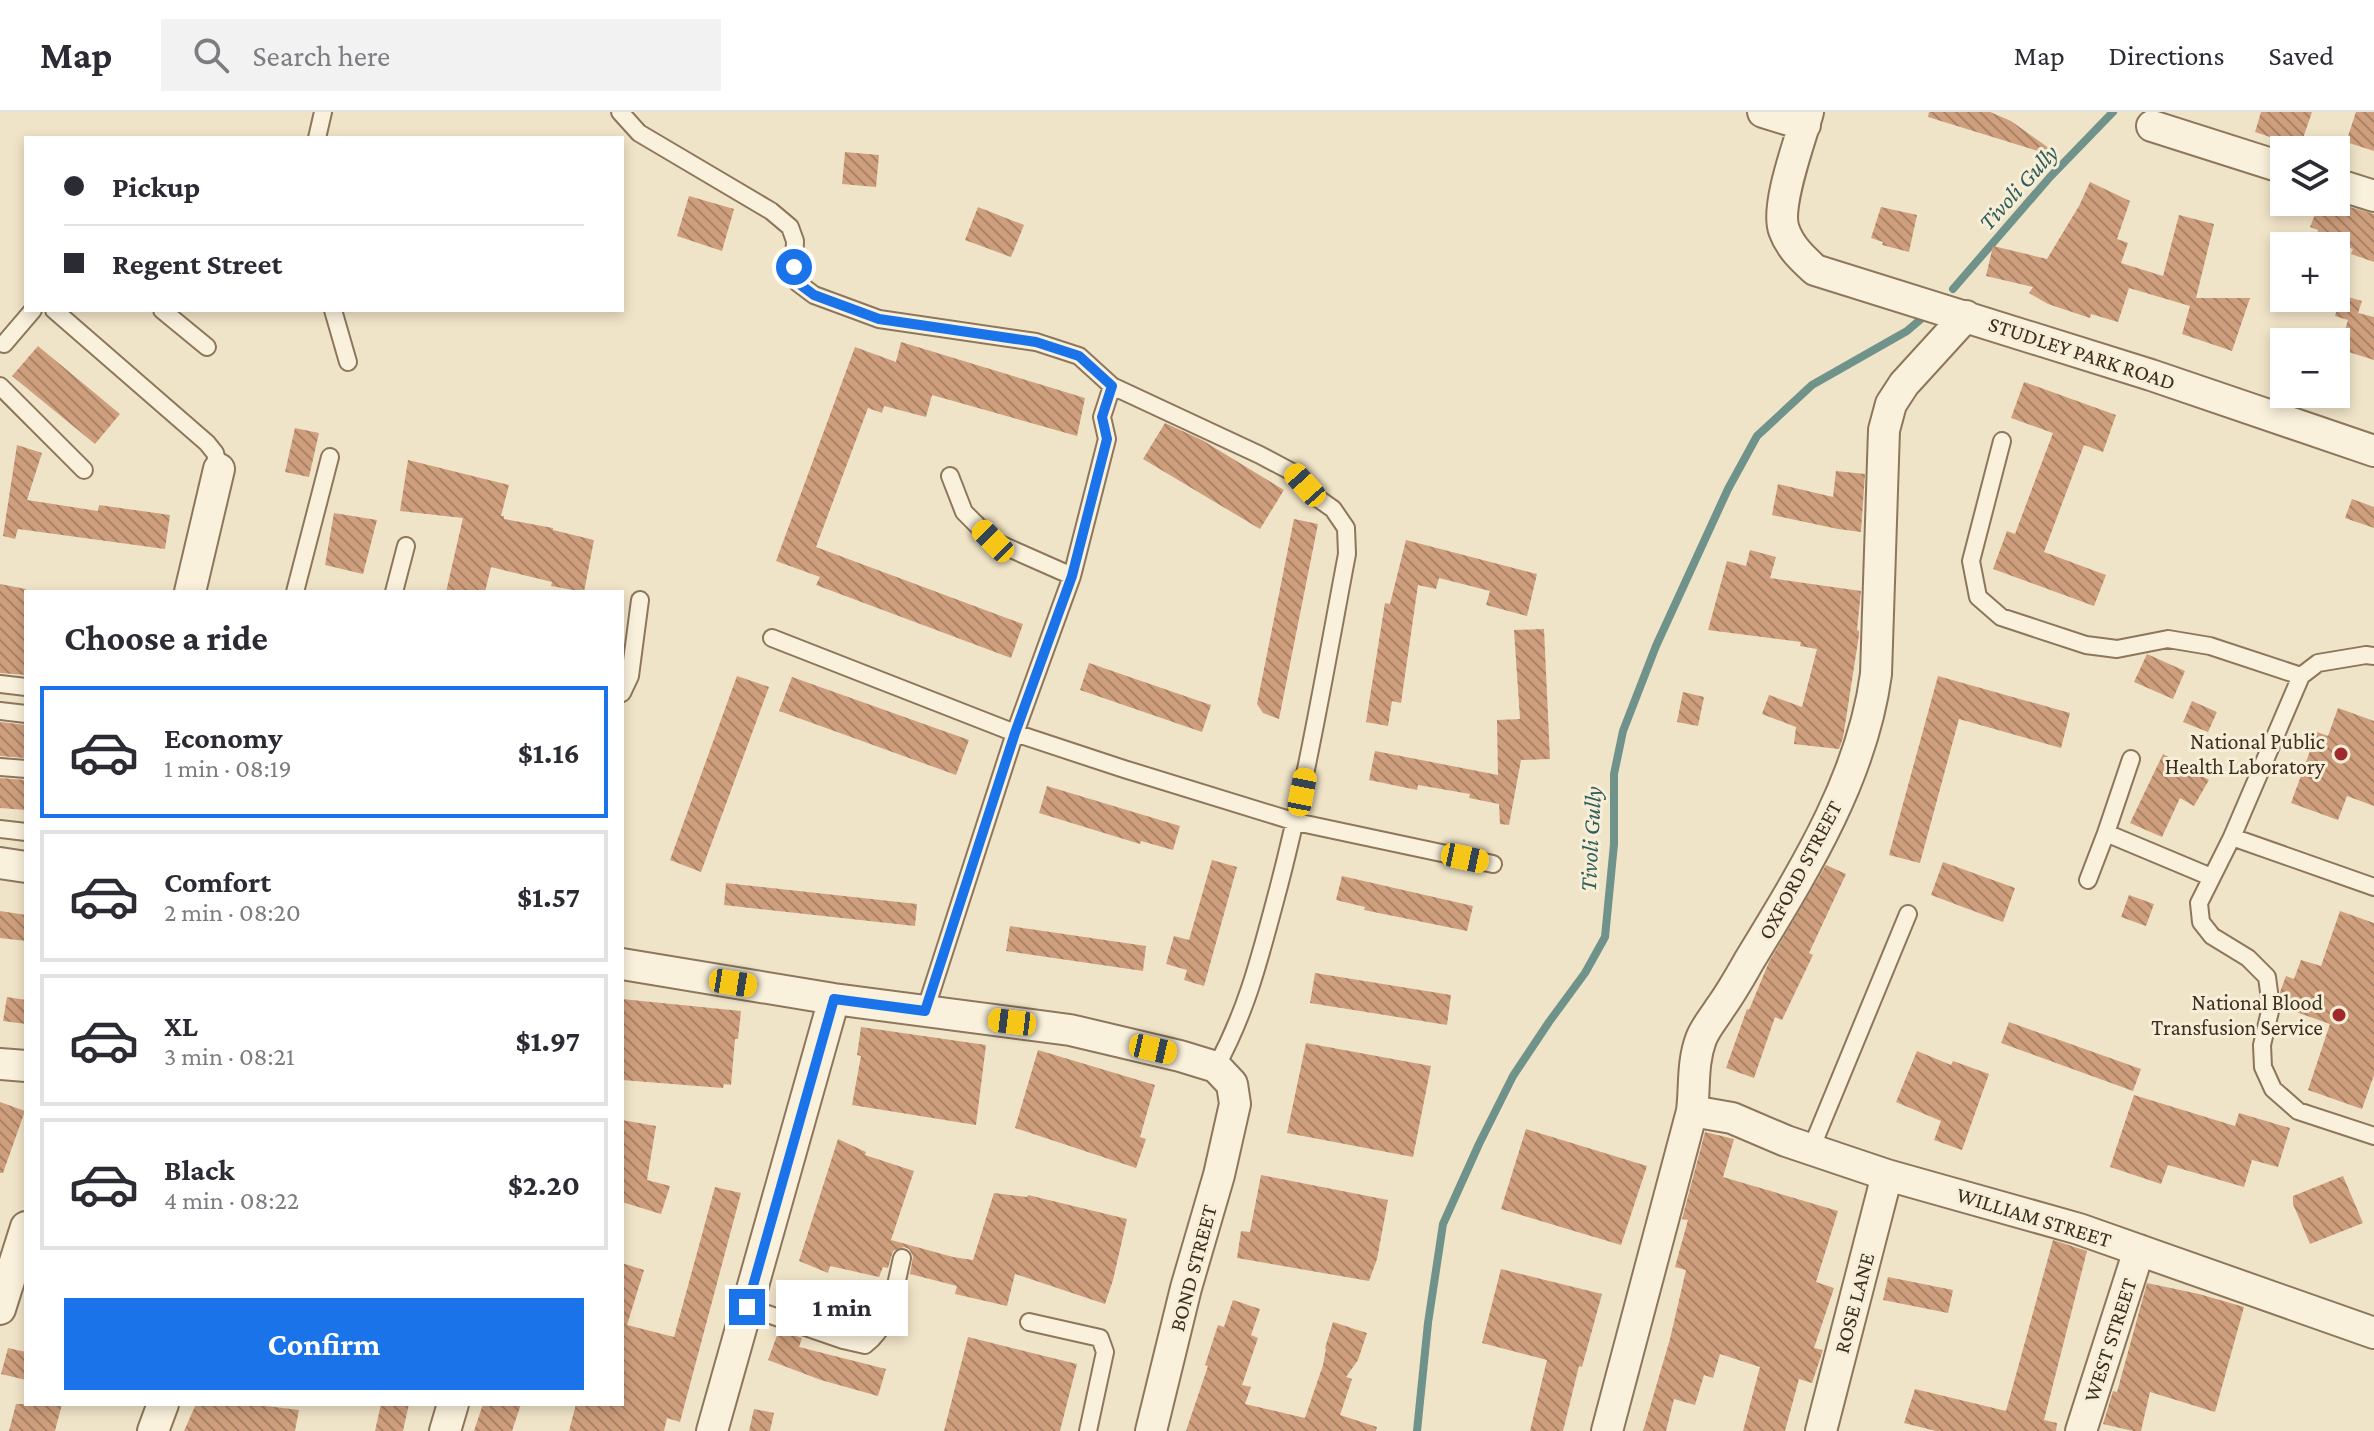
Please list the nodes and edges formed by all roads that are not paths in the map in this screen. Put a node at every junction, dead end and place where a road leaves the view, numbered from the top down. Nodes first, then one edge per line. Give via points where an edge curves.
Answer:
1 (323, 112) edge
2 (620, 112) edge
3 (1763, 112) edge
4 (1806, 118) edge
5 (2152, 126) dead end
6 (317, 136) edge
7 (2270, 164) edge
8 (2350, 188) edge
9 (2374, 196) edge
10 (31, 312) edge
11 (56, 312) edge
12 (164, 312) edge
13 (334, 312) edge
14 (1966, 316) junction
15 (4, 344) dead end
16 (207, 347) dead end
17 (348, 362) dead end
18 (0, 386) edge
19 (1112, 386) junction
20 (2002, 441) dead end
21 (2374, 451) edge
22 (330, 457) dead end
23 (219, 469) joint
24 (84, 470) dead end
25 (950, 476) dead end
26 (406, 546) dead end
27 (1072, 576) junction
28 (190, 590) edge
29 (296, 590) edge
30 (395, 590) edge
31 (640, 600) dead end
32 (772, 638) dead end
33 (2374, 656) edge
34 (2301, 676) junction
35 (0, 684) edge
36 (24, 687) edge
37 (624, 689) edge
38 (0, 711) edge
39 (24, 714) edge
40 (1015, 733) junction
41 (2131, 759) dead end
42 (0, 767) edge
43 (24, 769) edge
44 (1296, 822) junction
45 (0, 829) edge
46 (24, 832) edge
47 (2106, 833) junction
48 (2232, 837) junction
49 (0, 863) edge
50 (1493, 864) dead end
51 (24, 867) edge
52 (2211, 877) junction
53 (2088, 880) dead end
54 (2374, 887) edge
55 (1908, 914) dead end
56 (624, 964) edge
57 (834, 999) junction
58 (925, 1011) junction
59 (0, 1064) edge
60 (24, 1066) edge
61 (1216, 1067) junction
62 (1692, 1111) junction
63 (2374, 1136) edge
64 (1811, 1149) junction
65 (1887, 1175) junction
66 (24, 1233) edge
67 (2139, 1250) junction
68 (902, 1258) dead end
69 (747, 1307) junction
70 (0, 1309) edge
71 (1029, 1322) dead end
72 (2374, 1333) edge
73 (162, 1406) edge
74 (452, 1406) edge
75 (153, 1431) edge
76 (445, 1431) edge
77 (712, 1431) edge
78 (1088, 1431) edge
79 (1151, 1431) edge
80 (1607, 1431) edge
81 (1821, 1431) edge
82 (2081, 1431) edge

1 - 6 lane
2 - 19 lane via 639,133 790,227 798,283 814,295 879,319 1036,342 1079,356
3 - 4 street
4 - 14 street, STUDLEY PARK ROAD via 1783,201 1782,227 1795,251 1815,270
5 - 7 street
8 - 9 street
10 - 15 lane
11 - 23 lane via 207,443
12 - 16 lane
13 - 17 lane
14 - 21 street, STUDLEY PARK ROAD
14 - 62 street, OXFORD STREET via 1891,404 1883,441 1872,709 1850,776 1817,843 1701,1037
18 - 24 lane
19 - 27 lane via 1102,417 1107,439
19 - 44 lane via 1294,473 1346,528 1347,554
20 - 34 lane via 1971,561 1978,597 2001,617 2086,645 2117,649 2168,639 2210,646
22 - 29 lane
23 - 28 street
25 - 27 lane via 964,512 993,541
26 - 30 lane
27 - 40 lane
31 - 37 lane
32 - 40 lane
33 - 34 lane via 2318,663
34 - 48 lane
35 - 36 lane
38 - 39 lane
40 - 44 lane
40 - 58 lane
41 - 47 lane
42 - 43 lane
44 - 50 lane
44 - 61 lane via 1252,987
45 - 46 lane
47 - 52 lane
47 - 53 lane
48 - 52 lane
48 - 54 lane
49 - 51 street
52 - 63 lane via 2199,903 2201,922 2267,977 2271,1007 2263,1067 2273,1089 2298,1111
55 - 64 lane
56 - 57 street
57 - 58 street
57 - 69 street
58 - 61 street via 1070,1030
59 - 60 street
61 - 79 street, BOND STREET via 1232,1084 1235,1104
62 - 64 street, WILLIAM STREET via 1732,1118
62 - 80 street, OXFORD STREET
64 - 65 street, WILLIAM STREET
65 - 67 street, WILLIAM STREET
65 - 81 street, ROSE LANE
66 - 70 street
67 - 72 street, WILLIAM STREET
67 - 82 street, WEST STREET
68 - 69 lane via 891,1306 876,1337 865,1345
69 - 77 street
71 - 78 lane via 1100,1338 1105,1352
73 - 75 street
74 - 76 street

